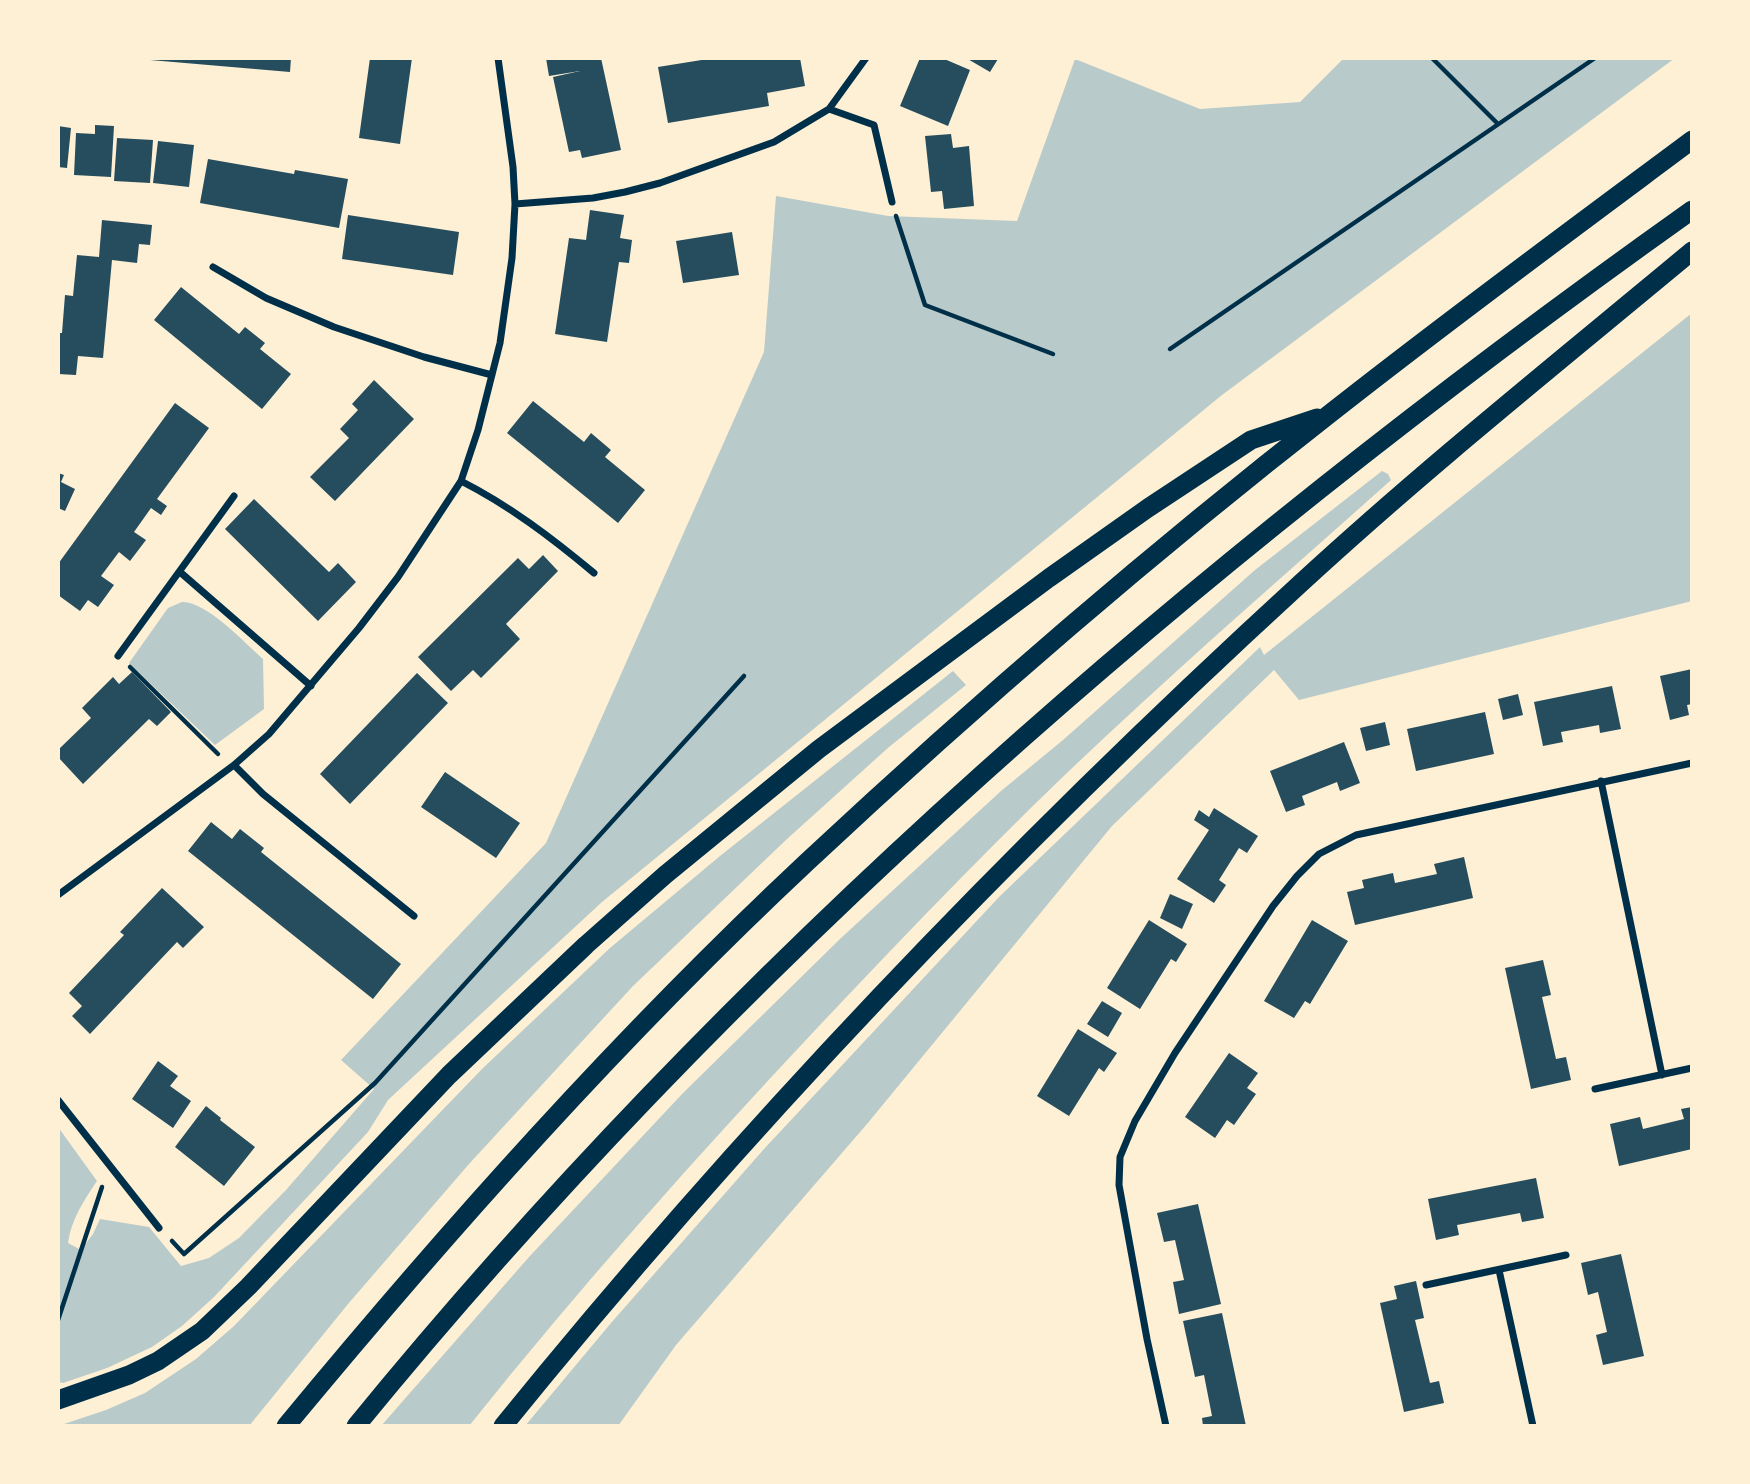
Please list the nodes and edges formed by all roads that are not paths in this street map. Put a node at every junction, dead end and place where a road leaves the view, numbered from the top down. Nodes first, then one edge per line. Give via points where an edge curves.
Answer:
1 (498, 58) edge
2 (866, 58) edge
3 (829, 109) junction
4 (1692, 140) edge
5 (892, 202) road end
6 (515, 204) junction
7 (1692, 210) edge
8 (1692, 251) edge
9 (214, 267) dead end
10 (492, 375) junction
11 (1328, 415) junction
12 (461, 481) junction
13 (234, 496) dead end
14 (180, 572) junction
15 (594, 573) dead end
16 (118, 656) road end
17 (311, 686) junction
18 (1692, 763) edge
19 (233, 766) junction
20 (1601, 781) junction
21 (58, 895) edge
22 (414, 916) dead end
23 (1692, 1068) edge
24 (1662, 1074) junction
25 (1595, 1089) dead end
26 (58, 1100) edge
27 (159, 1228) road end
28 (1566, 1255) dead end
29 (1500, 1270) junction
30 (1426, 1285) dead end
31 (58, 1400) edge
32 (286, 1426) edge
33 (356, 1426) edge
34 (503, 1426) edge
35 (1166, 1426) edge
36 (1533, 1426) edge

1 - 6 street
2 - 3 street
3 - 5 street via 874,125
3 - 6 street via 774,142 660,183 593,198
4 - 11 highway
6 - 10 street via 506,309
7 - 33 highway via 1335,479 948,804 715,1028 542,1210
8 - 34 highway via 1386,506 1129,746 808,1074 615,1291
9 - 10 street via 266,298 334,327
10 - 12 street
11 - 31 highway via 1251,440 1049,578 819,749 586,945 449,1075 202,1331 158,1361
11 - 32 highway via 1076,621 807,862 534,1139
12 - 15 street via 545,532
12 - 17 street via 398,577
13 - 14 street
14 - 16 street
14 - 17 street
17 - 19 street
18 - 20 street
19 - 21 street
19 - 22 street
20 - 24 street
20 - 35 street via 1356,835 1319,854 1273,906 1175,1053 1135,1121 1120,1157 1119,1185
23 - 24 street
24 - 25 street
26 - 27 street
28 - 29 street
29 - 30 street
29 - 36 street

